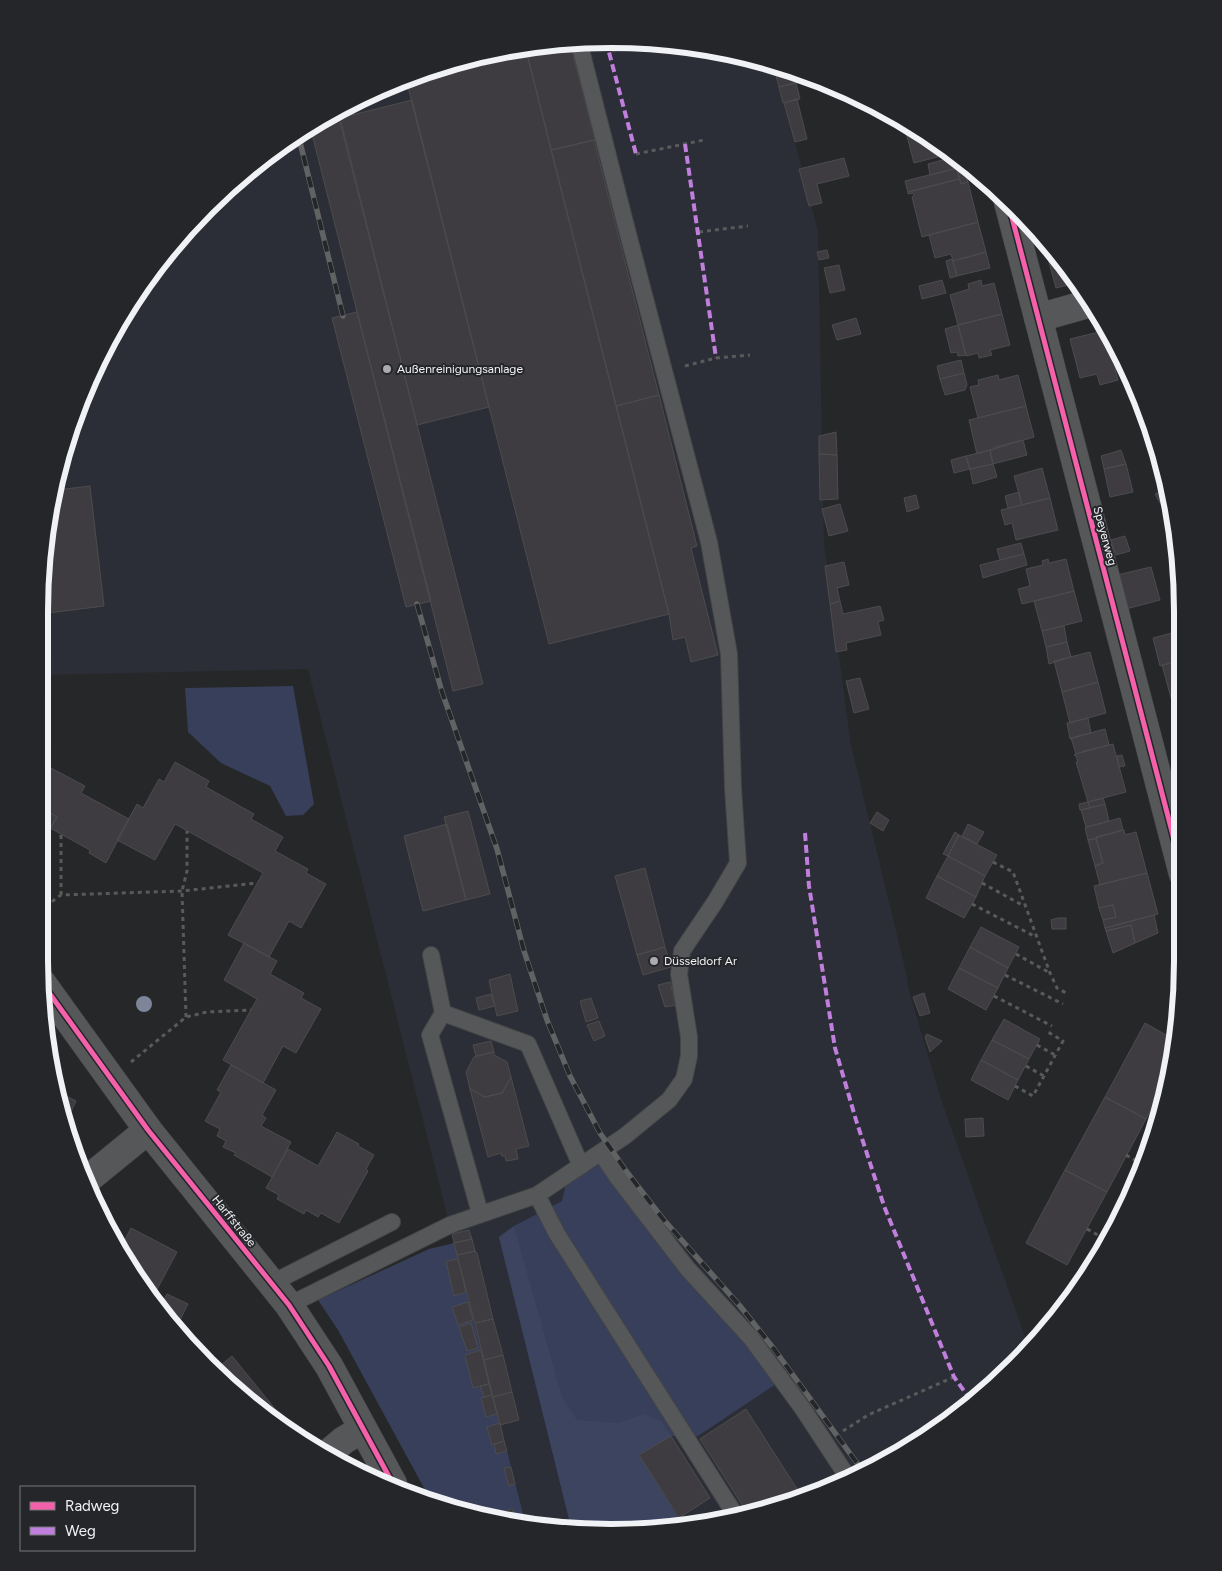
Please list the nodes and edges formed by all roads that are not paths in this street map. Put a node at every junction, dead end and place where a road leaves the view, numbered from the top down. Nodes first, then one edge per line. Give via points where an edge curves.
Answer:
1 (581, 49) edge
2 (1011, 215) edge
3 (1084, 305) edge
4 (1038, 318) junction
5 (1174, 839) edge
6 (431, 955) dead end
7 (49, 992) edge
8 (443, 1013) junction
9 (148, 1130) junction
10 (601, 1152) junction
11 (581, 1166) junction
12 (90, 1177) edge
13 (537, 1195) junction
14 (480, 1213) junction
15 (392, 1222) dead end
16 (272, 1283) junction
17 (289, 1305) junction
18 (363, 1429) junction
19 (332, 1450) edge
20 (845, 1472) edge
21 (390, 1479) edge
22 (732, 1510) edge

1 - 10 lane via 709,542 729,654 738,863 682,951 679,974 690,1037 684,1079 669,1100
2 - 4 street, Speyerweg
3 - 4 street
4 - 5 street, Speyerweg
6 - 8 lane
7 - 9 street, Harffstraße
8 - 11 lane via 528,1044
8 - 14 lane via 430,1035
9 - 12 street
9 - 16 street, Harffstraße
10 - 11 lane
10 - 20 lane via 687,1268 751,1338
11 - 13 lane
13 - 14 lane
13 - 22 lane via 557,1234
14 - 17 lane
15 - 16 lane
16 - 17 street, Harffstraße
17 - 18 street, Harffstraße via 329,1366
18 - 19 street
18 - 21 street, Harffstraße

